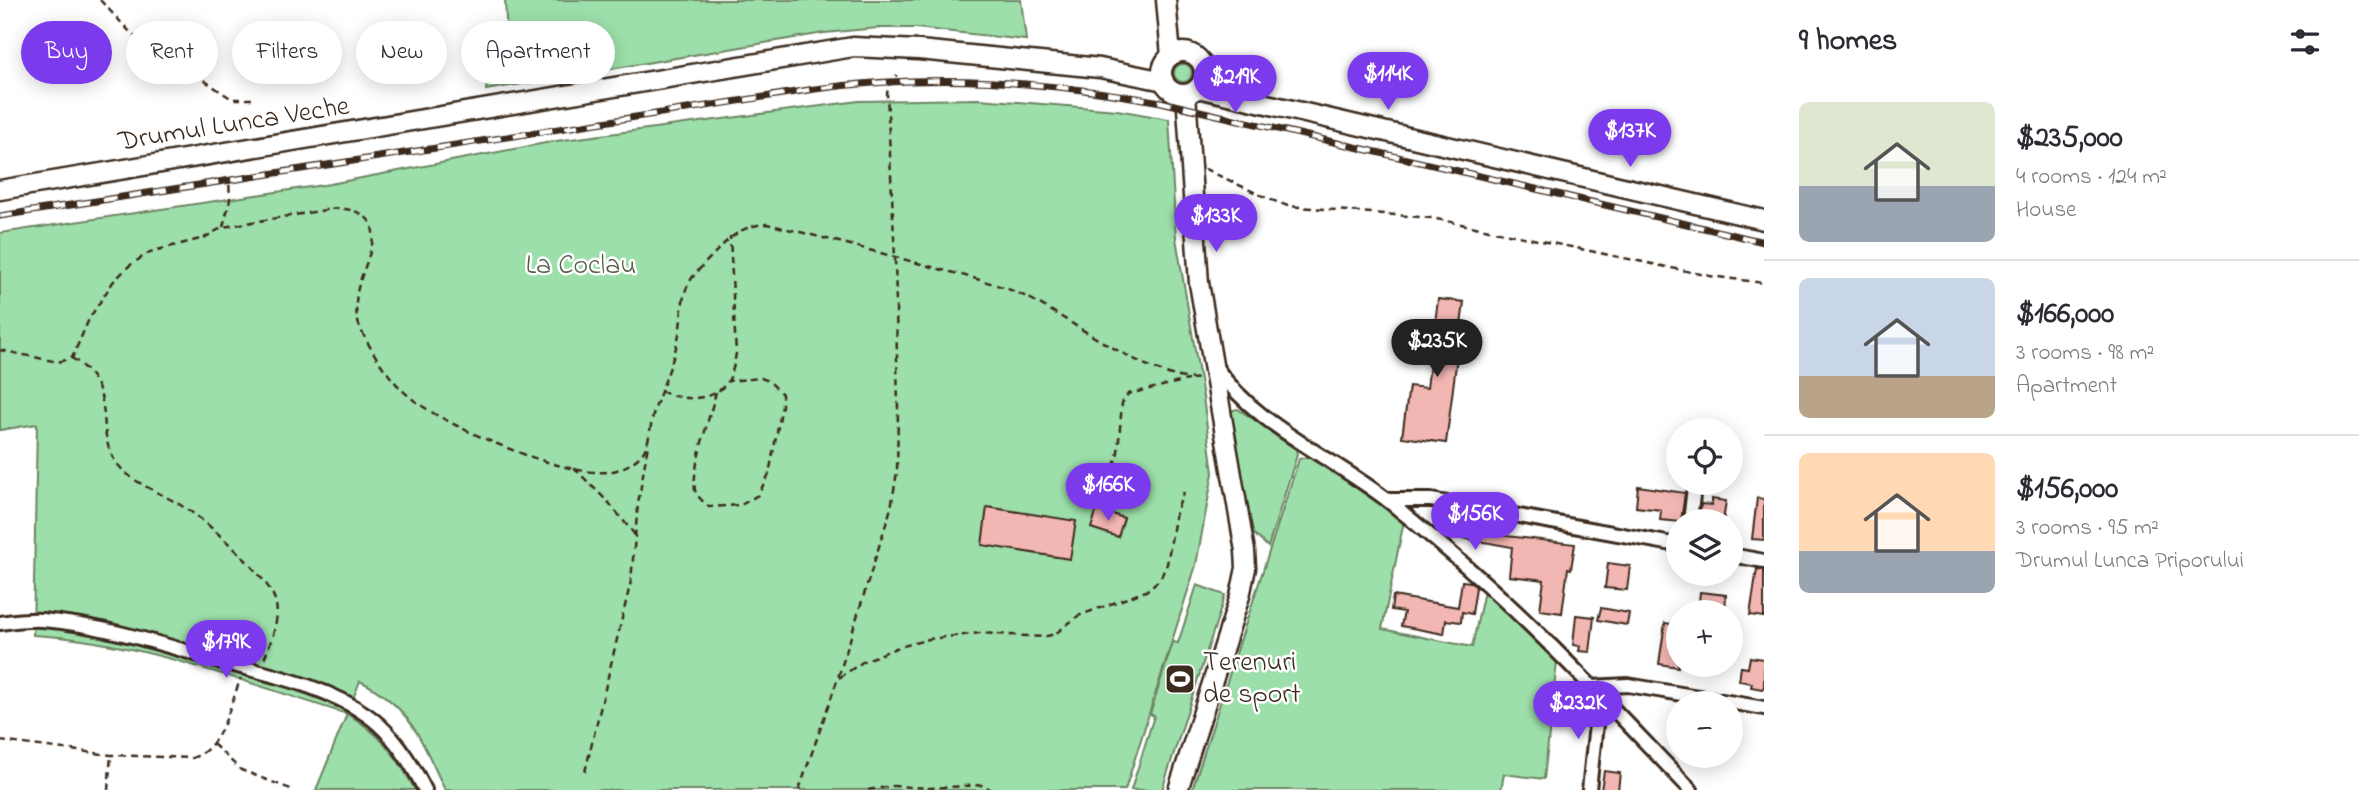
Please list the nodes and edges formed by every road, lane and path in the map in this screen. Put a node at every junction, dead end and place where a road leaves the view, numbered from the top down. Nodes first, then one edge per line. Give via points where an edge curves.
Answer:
1 (100, 0) edge
2 (1166, 1) edge
3 (1172, 63) junction
4 (897, 75) dead end
5 (1196, 84) junction
6 (252, 99) dead end
7 (1191, 163) junction
8 (229, 180) dead end
9 (0, 190) edge
10 (1764, 220) edge
11 (223, 227) junction
12 (730, 236) junction
13 (895, 257) junction
14 (1764, 283) edge
15 (0, 350) edge
16 (72, 358) junction
17 (1212, 362) junction
18 (1191, 380) junction
19 (728, 381) junction
20 (660, 391) junction
21 (716, 392) junction
22 (648, 441) junction
23 (573, 468) junction
24 (1111, 478) dead end
25 (1184, 492) dead end
26 (1388, 500) junction
27 (635, 535) junction
28 (1666, 543) edge
29 (1743, 557) edge
30 (1764, 561) edge
31 (0, 623) edge
32 (245, 668) junction
33 (259, 672) junction
34 (838, 678) junction
35 (1595, 692) junction
36 (1764, 708) edge
37 (0, 741) edge
38 (213, 744) junction
39 (111, 755) junction
40 (585, 772) dead end
41 (108, 790) edge
42 (293, 790) edge
43 (425, 790) edge
44 (800, 790) edge
45 (868, 790) edge
46 (992, 790) edge
47 (1178, 790) edge
48 (1589, 790) edge
49 (1691, 790) edge

1 - 6 path via 152,49 220,93 232,99
2 - 3 street
3 - 5 street via 1198,58
3 - 5 street, Drumul Lunca Veche via 1172,91
3 - 9 street, Drumul Lunca Veche via 1100,68 853,47
4 - 13 path via 887,93
5 - 7 street
5 - 10 street, Drumul Lunca Veche
7 - 14 path via 1288,206 1432,218 1710,276
7 - 17 street via 1199,283
8 - 11 path via 230,200
11 - 16 path via 204,238 149,252 130,266 113,282 89,319
11 - 23 path via 337,208 365,216 374,237 356,309 378,360 413,400 437,416
12 - 13 path via 767,224
12 - 19 path via 736,354
12 - 20 path via 688,283 676,346
13 - 18 path via 1022,295 1120,351
13 - 34 path via 898,409 894,491
15 - 16 path via 58,362
16 - 33 path via 98,385 110,449 119,466 196,515 265,580 277,613
17 - 18 path via 1204,374
17 - 26 street via 1259,412
17 - 47 street via 1246,568
18 - 24 path via 1128,394 1122,403
19 - 21 path
19 - 21 path via 761,379 782,394 769,474 758,495 741,505 709,507 695,490
20 - 21 path via 681,398
20 - 22 path
22 - 23 path via 624,468 608,472
22 - 27 path
23 - 27 path
25 - 34 path via 1167,564 1160,579 1146,591 1079,616 1055,634 980,633 929,639 864,661
26 - 28 street via 1431,500
26 - 35 street via 1531,626
27 - 40 path via 631,580
29 - 30 street
31 - 32 street via 40,620 108,631
32 - 33 street
32 - 38 path
33 - 43 street via 333,697 369,716 408,759
34 - 44 path
35 - 36 street via 1628,685
35 - 48 street
35 - 49 street
37 - 39 path
38 - 39 path via 192,758
38 - 42 path via 241,770
39 - 41 path
45 - 46 path via 984,785

